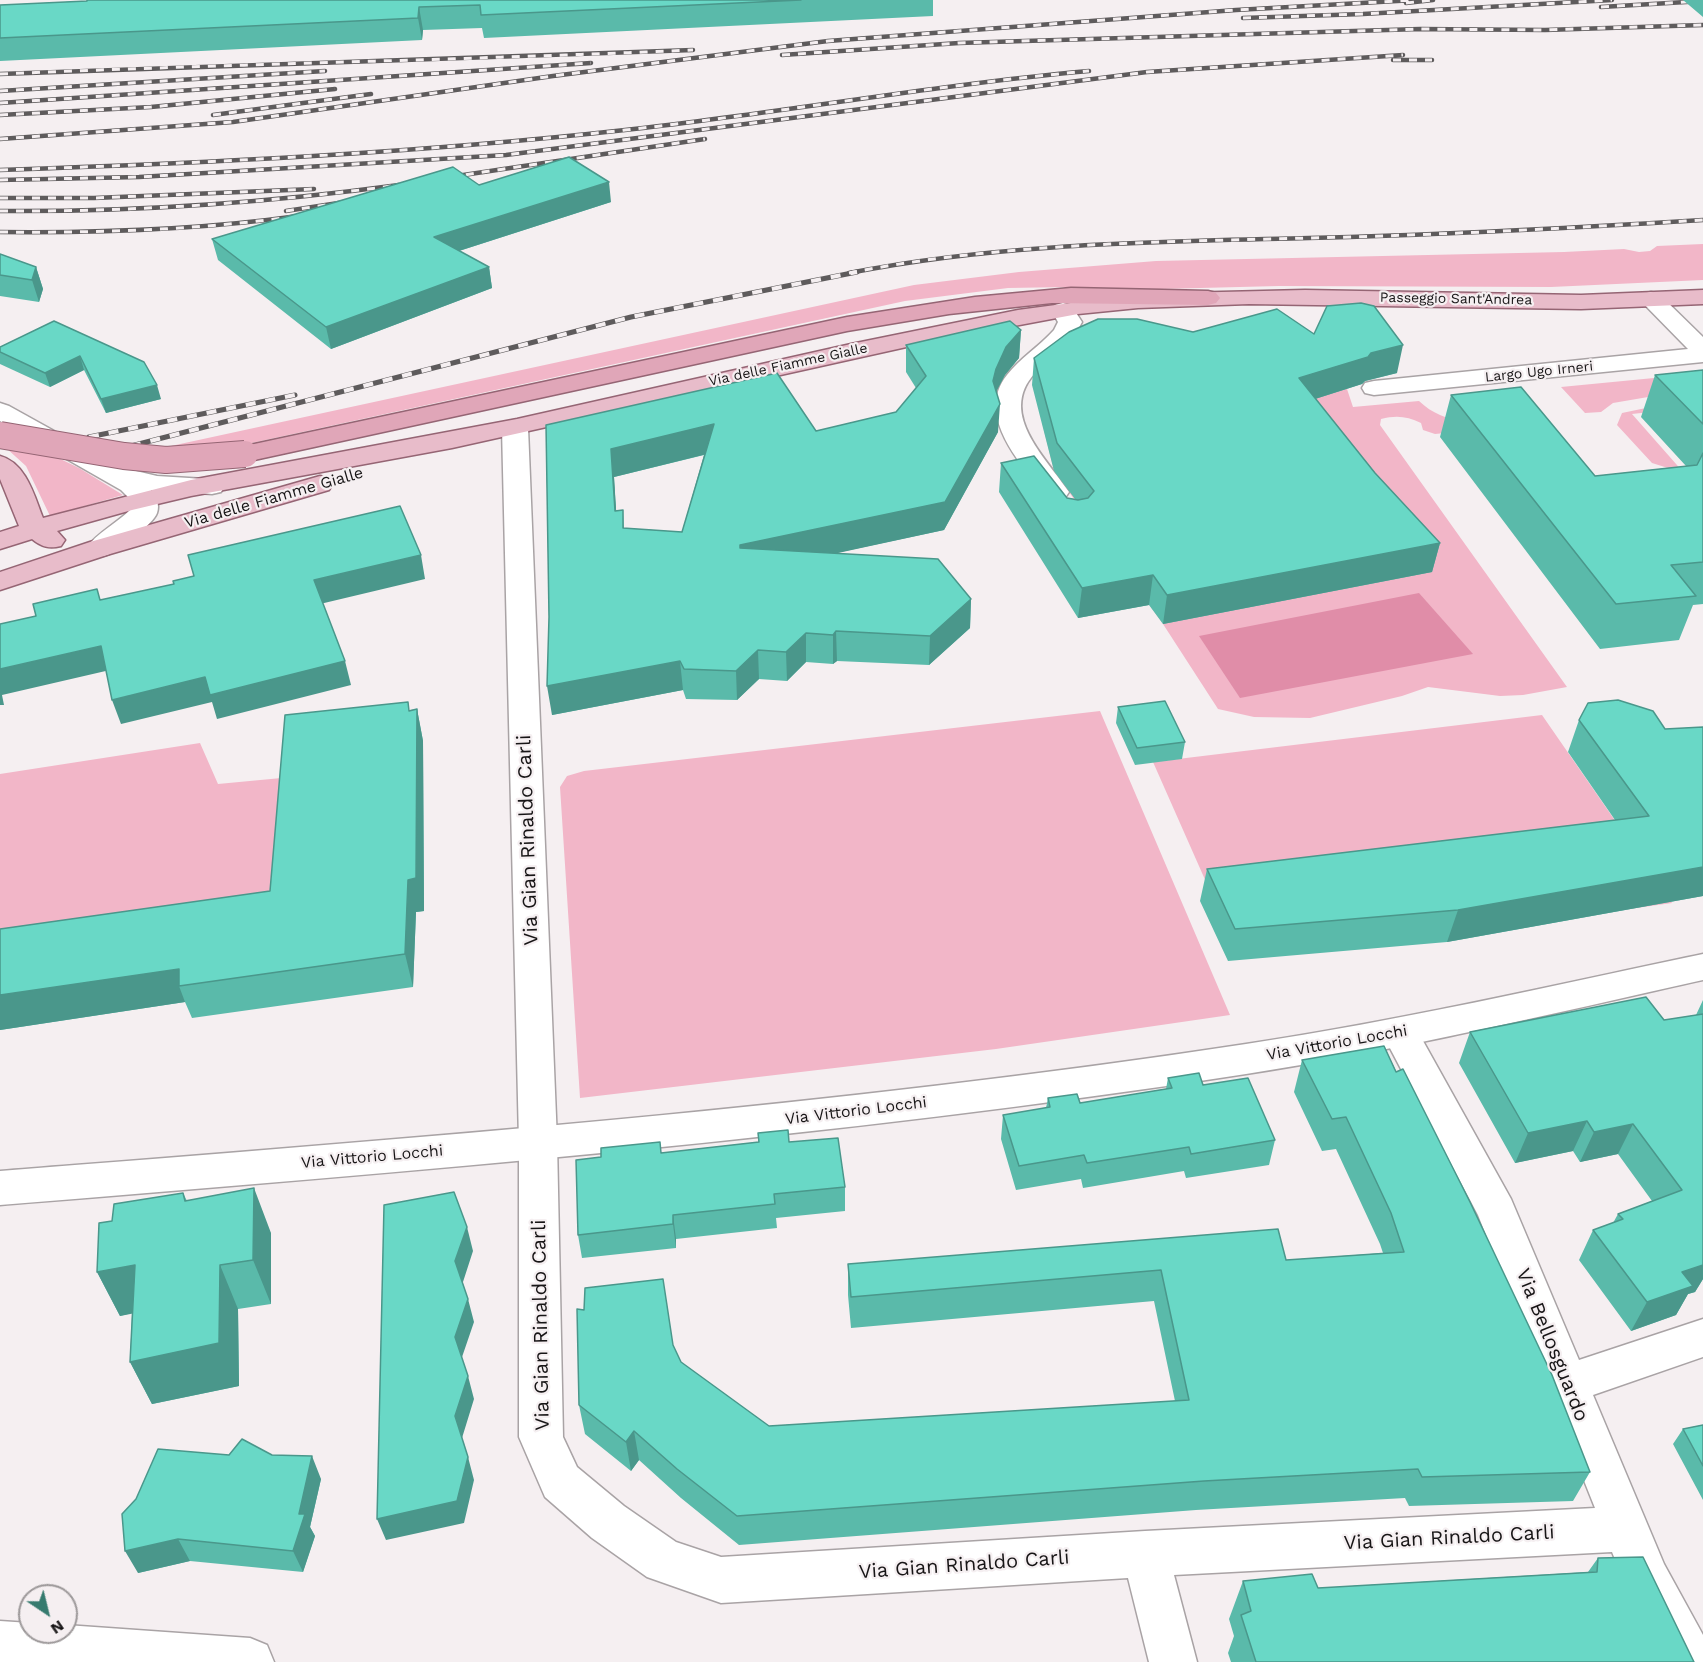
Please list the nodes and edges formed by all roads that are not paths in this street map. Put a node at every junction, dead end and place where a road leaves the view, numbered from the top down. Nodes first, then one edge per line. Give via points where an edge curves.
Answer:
1 (1703, 297) edge
2 (1208, 298) junction
3 (1651, 299) junction
4 (1062, 310) junction
5 (1703, 353) edge
6 (1374, 388) dead end
7 (0, 411) edge
8 (514, 428) junction
9 (0, 435) edge
10 (0, 465) edge
11 (116, 475) junction
12 (212, 486) junction
13 (144, 499) junction
14 (1068, 509) edge
15 (34, 528) junction
16 (0, 541) edge
17 (100, 548) junction
18 (0, 581) edge
19 (1703, 967) edge
20 (1400, 1033) junction
21 (538, 1141) junction
22 (0, 1188) edge
23 (1703, 1338) edge
24 (1567, 1384) junction
25 (1627, 1529) junction
26 (1145, 1554) junction
27 (0, 1645) edge
28 (250, 1662) edge
29 (1173, 1662) edge
30 (1691, 1662) edge

1 - 3 main road, Passeggio Sant'Andrea
2 - 3 main road, Passeggio Sant'Andrea via 1577,302
2 - 4 main road, Via delle Fiamme Gialle
2 - 9 highway, bridge via 1054,296 908,313 245,454 166,460
3 - 5 street, Largo Ugo Irneri
4 - 8 main road, Via delle Fiamme Gialle via 796,363
4 - 14 street via 1070,322 1064,337 1023,371 1009,394 1007,412 1017,438
5 - 6 street, Largo Ugo Irneri
7 - 11 street
8 - 12 main road, Via delle Fiamme Gialle
8 - 17 main road, Via delle Fiamme Gialle
8 - 21 street, Via Gian Rinaldo Carli
10 - 15 main road via 13,477
11 - 12 street via 157,484
11 - 13 street
12 - 13 main road, Via delle Fiamme Gialle
13 - 15 main road, Via delle Fiamme Gialle
13 - 17 street via 144,512
15 - 16 main road, Via delle Fiamme Gialle
15 - 17 main road via 60,545
17 - 18 main road, Via delle Fiamme Gialle
19 - 20 street, Via Vittorio Locchi
20 - 21 street, Via Vittorio Locchi via 1246,1059 914,1105
20 - 24 street, Via Bellosguardo via 1497,1211
21 - 22 street, Via Vittorio Locchi
21 - 26 street, Via Gian Rinaldo Carli via 541,1437 561,1482 663,1561 721,1580
23 - 24 street
24 - 25 street, Via Bellosguardo
25 - 26 street, Via Gian Rinaldo Carli
25 - 30 street, Via Bellosguardo via 1647,1580
26 - 29 street
27 - 28 street

